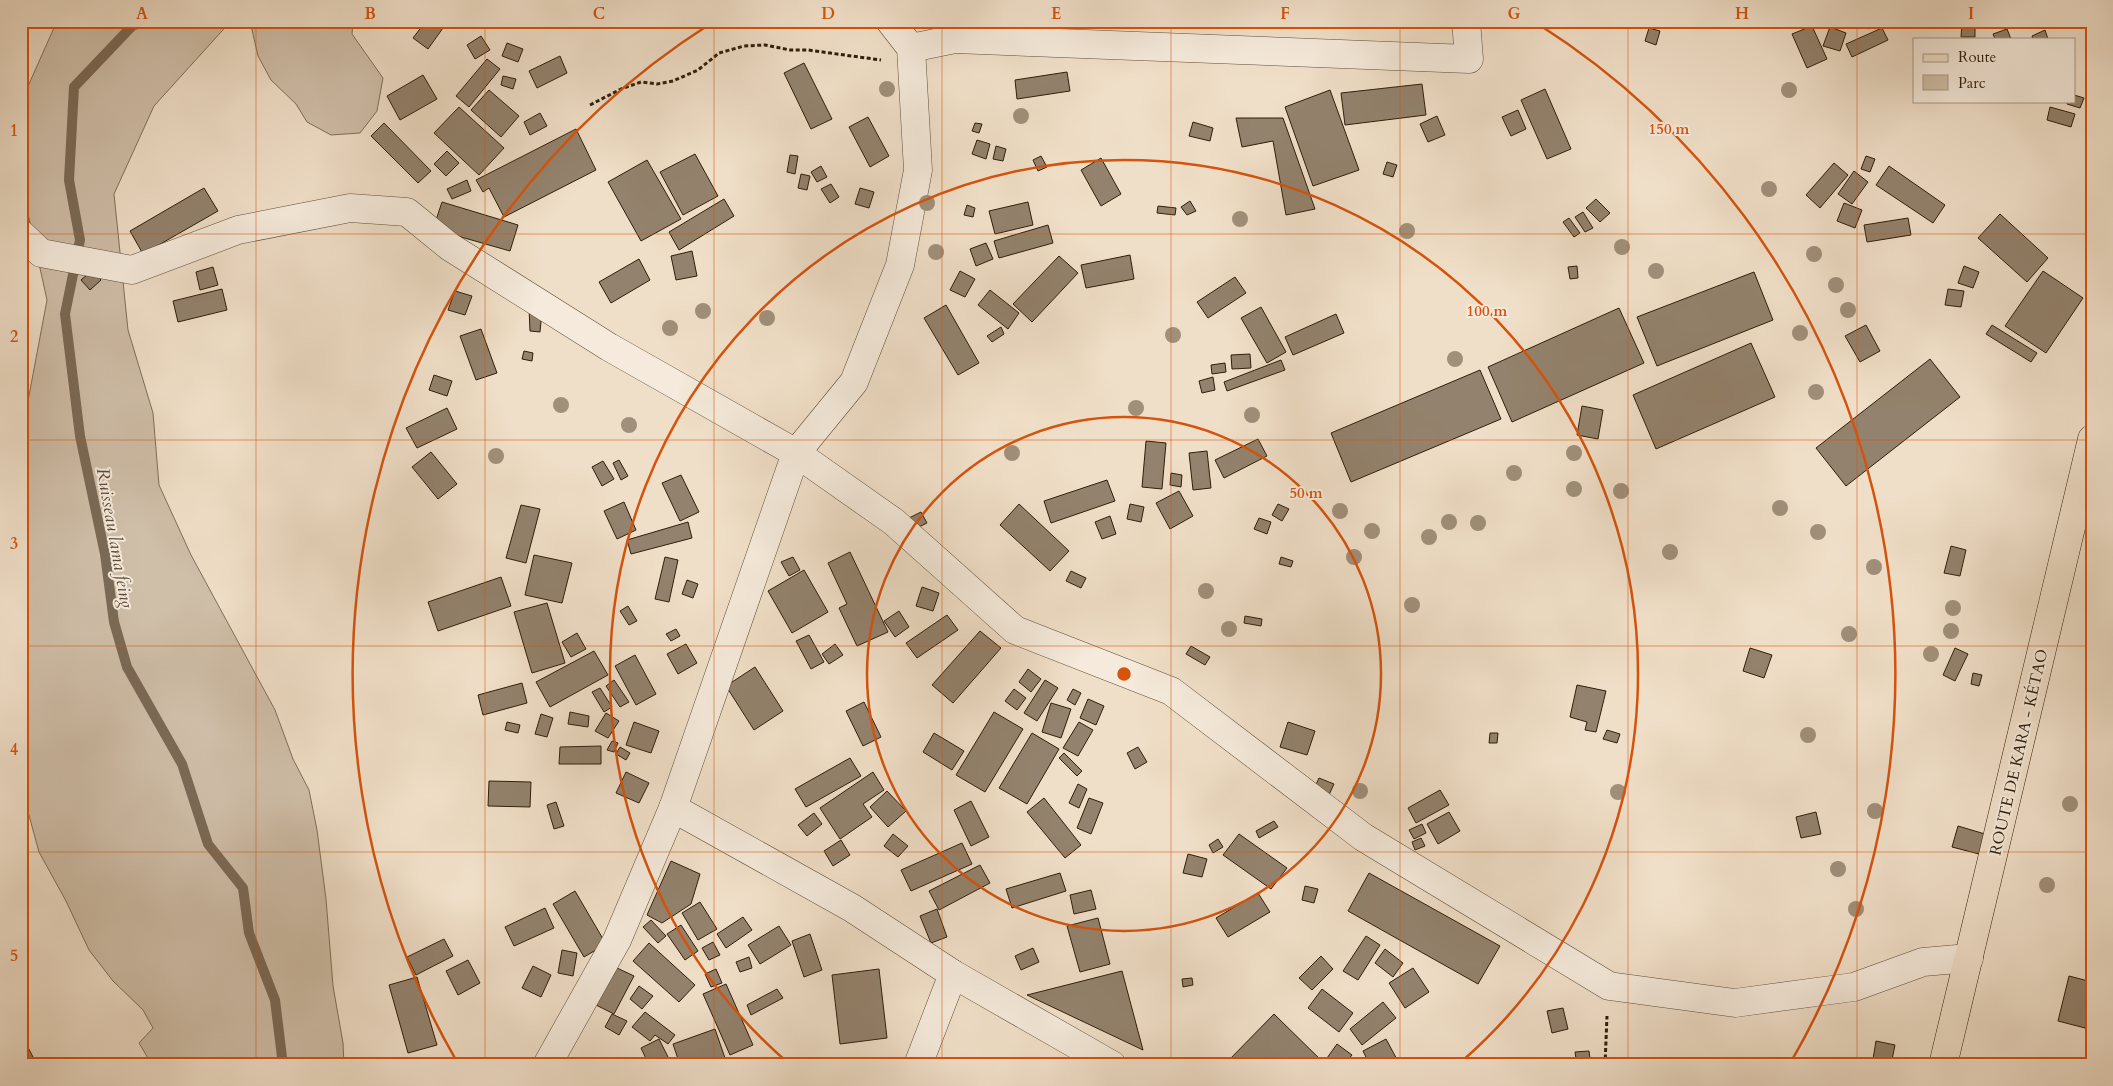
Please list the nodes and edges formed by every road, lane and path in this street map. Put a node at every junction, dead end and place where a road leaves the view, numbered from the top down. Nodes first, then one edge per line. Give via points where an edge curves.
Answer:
1 (890, 21) edge
2 (1466, 21) edge
3 (911, 52) junction
4 (590, 105) dead end
5 (21, 234) edge
6 (2092, 439) edge
7 (796, 454) junction
8 (672, 808) junction
9 (1969, 958) junction
10 (953, 974) junction
11 (1609, 986) junction
12 (547, 1065) edge
13 (918, 1065) edge
14 (1112, 1065) edge
15 (1605, 1065) edge
16 (1943, 1065) edge

1 - 3 street
2 - 3 street via 1469,59 955,39
3 - 4 path via 895,63 765,45 744,46 719,53 698,70 673,82 641,82
3 - 7 street via 918,170 900,265 854,382
5 - 7 street via 41,253 132,270 238,230 350,208 407,212 450,247 609,347
6 - 9 main road, ROUTE DE KARA - KÉTAO
7 - 8 street
7 - 11 street via 894,522 1015,630 1171,691 1363,836
8 - 10 street via 852,908
8 - 12 street via 617,940
9 - 11 street via 1923,962 1854,987 1735,1003
9 - 16 main road, ROUTE DE KARA - KÉTAO
10 - 13 street
10 - 14 street
11 - 15 path

